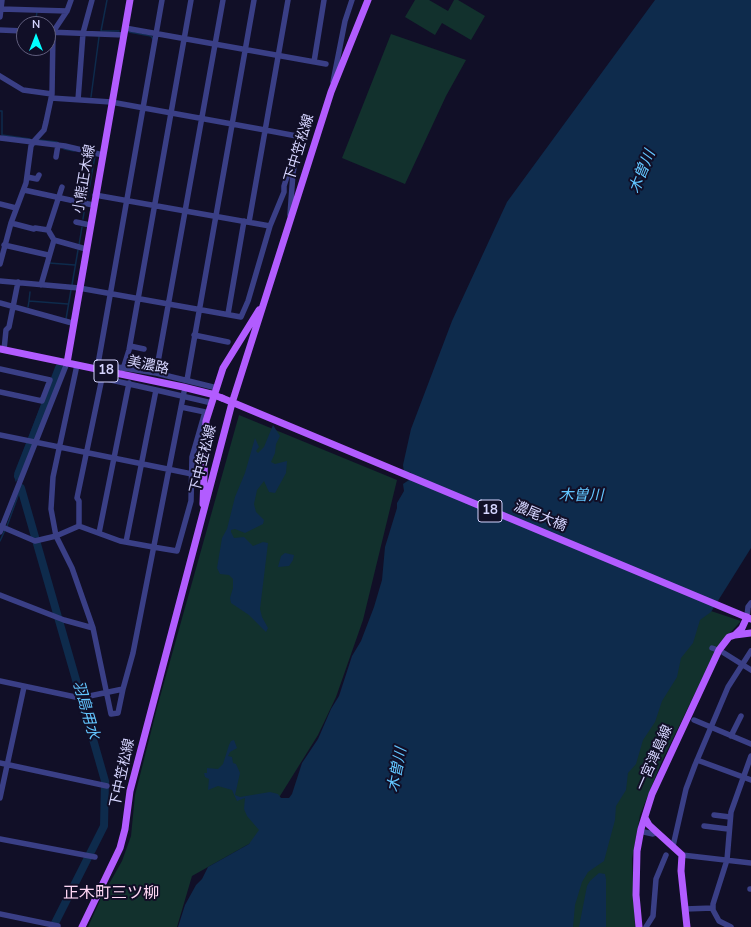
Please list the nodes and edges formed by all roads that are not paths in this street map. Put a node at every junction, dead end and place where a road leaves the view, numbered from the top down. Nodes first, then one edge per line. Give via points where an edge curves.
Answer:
1 (2, 0) edge
2 (72, 0) edge
3 (92, 0) edge
4 (130, 0) edge
5 (162, 0) edge
6 (191, 0) edge
7 (223, 0) edge
8 (254, 0) edge
9 (288, 0) edge
10 (324, 0) edge
11 (352, 0) edge
12 (368, 0) edge
13 (1, 9) edge
14 (67, 11) junction
15 (0, 17) edge
16 (56, 25) edge
17 (0, 30) edge
18 (16, 31) edge
19 (56, 32) edge
20 (124, 32) junction
21 (83, 33) junction
22 (156, 35) junction
23 (184, 39) junction
24 (215, 44) junction
25 (245, 50) junction
26 (51, 56) edge
27 (278, 56) junction
28 (314, 62) junction
29 (326, 64) dead end
30 (0, 76) edge
31 (331, 92) junction
32 (51, 96) junction
33 (78, 100) junction
34 (111, 102) junction
35 (143, 108) junction
36 (170, 113) junction
37 (201, 118) junction
38 (232, 124) junction
39 (265, 130) junction
40 (302, 137) junction
41 (0, 138) edge
42 (34, 141) junction
43 (58, 144) junction
44 (103, 155) junction
45 (56, 157) dead end
46 (39, 175) dead end
47 (27, 177) junction
48 (62, 187) dead end
49 (24, 190) junction
50 (96, 195) junction
51 (58, 197) junction
52 (127, 200) junction
53 (0, 204) edge
54 (93, 205) junction
55 (155, 205) junction
56 (16, 208) junction
57 (185, 211) junction
58 (216, 216) junction
59 (76, 222) dead end
60 (246, 222) junction
61 (11, 223) junction
62 (90, 225) junction
63 (270, 226) junction
64 (290, 226) junction
65 (48, 230) junction
66 (54, 240) junction
67 (4, 245) junction
68 (86, 249) junction
69 (48, 255) junction
70 (0, 264) edge
71 (0, 281) edge
72 (18, 282) junction
73 (41, 285) junction
74 (79, 288) junction
75 (267, 293) junction
76 (110, 294) junction
77 (138, 298) junction
78 (0, 303) edge
79 (169, 304) junction
80 (13, 306) junction
81 (199, 309) junction
82 (228, 314) junction
83 (72, 323) junction
84 (194, 335) junction
85 (228, 342) dead end
86 (130, 346) junction
87 (2, 349) edge
88 (144, 349) dead end
89 (67, 363) junction
90 (77, 365) junction
91 (97, 366) junction
92 (0, 369) edge
93 (123, 369) junction
94 (156, 373) junction
95 (102, 378) junction
96 (51, 380) junction
97 (187, 380) junction
98 (59, 382) junction
99 (129, 384) junction
100 (217, 388) junction
101 (156, 390) junction
102 (0, 392) edge
103 (184, 394) junction
104 (212, 403) junction
105 (232, 403) junction
106 (241, 406) joint
107 (181, 407) junction
108 (0, 435) edge
109 (32, 441) junction
110 (60, 447) junction
111 (86, 452) junction
112 (113, 459) junction
113 (141, 465) junction
114 (168, 470) junction
115 (192, 474) junction
116 (203, 516) junction
117 (79, 526) junction
118 (1, 528) edge
119 (98, 533) junction
120 (56, 536) junction
121 (126, 542) junction
122 (153, 547) junction
123 (0, 595) edge
124 (751, 603) edge
125 (746, 617) edge
126 (93, 628) junction
127 (751, 633) edge
128 (735, 635) junction
129 (751, 651) edge
130 (724, 653) dead end
131 (742, 664) junction
132 (751, 670) edge
133 (0, 681) edge
134 (24, 687) junction
135 (123, 689) junction
136 (107, 693) junction
137 (741, 716) dead end
138 (694, 720) dead end
139 (712, 727) junction
140 (731, 736) junction
141 (751, 744) edge
142 (751, 756) edge
143 (697, 760) junction
144 (0, 764) edge
145 (7, 765) junction
146 (742, 778) junction
147 (751, 780) edge
148 (104, 785) dead end
149 (0, 798) edge
150 (714, 815) dead end
151 (730, 817) junction
152 (645, 818) junction
153 (704, 826) dead end
154 (728, 829) junction
155 (644, 832) dead end
156 (656, 833) junction
157 (0, 839) edge
158 (673, 846) junction
159 (666, 855) dead end
160 (682, 855) junction
161 (95, 857) dead end
162 (727, 860) junction
163 (751, 863) edge
164 (714, 908) junction
165 (685, 910) junction
166 (0, 914) edge
167 (58, 926) dead end
168 (82, 927) edge
169 (639, 927) edge
170 (646, 927) edge
171 (687, 927) edge
172 (731, 927) edge

1 - 13 street
2 - 14 street
3 - 21 street
4 - 20 main road, 小熊正木線
5 - 22 street
6 - 23 street
7 - 24 street
8 - 25 street
9 - 27 street
10 - 28 street
11 - 31 street via 345,21
12 - 31 main road, 下中笠松線
13 - 14 street
13 - 15 street
14 - 16 street
17 - 18 street
19 - 21 street
20 - 21 street
20 - 22 street
20 - 34 main road, 小熊正木線
21 - 33 street
22 - 23 street
22 - 35 street
23 - 24 street
23 - 36 street
24 - 25 street
24 - 37 street
25 - 27 street
25 - 38 street
26 - 32 street
27 - 28 street
27 - 39 street
28 - 29 street
30 - 32 street via 24,90
31 - 64 main road, 下中笠松線
32 - 33 street
32 - 42 street via 44,130
33 - 34 street
34 - 35 street
34 - 44 main road, 小熊正木線
35 - 36 street
35 - 52 street
36 - 37 street
36 - 55 street
37 - 38 street
37 - 57 street
38 - 39 street
38 - 58 street
39 - 40 street
39 - 60 street
40 - 63 street
40 - 64 street via 293,173
41 - 42 street
42 - 43 street
42 - 47 street
43 - 44 street
43 - 45 street
44 - 50 main road, 小熊正木線
46 - 47 street via 37,179
47 - 49 street
48 - 51 street
49 - 51 street
49 - 56 street
50 - 52 street
50 - 54 main road, 小熊正木線
51 - 54 street
51 - 65 street via 56,215
52 - 55 street
52 - 76 street
53 - 56 street
54 - 62 main road, 小熊正木線
55 - 57 street
55 - 77 street
56 - 61 street
57 - 58 street
57 - 79 street
58 - 60 street
58 - 81 street
59 - 62 street
60 - 63 street
60 - 82 street
61 - 65 street
61 - 67 street
62 - 68 main road, 小熊正木線
63 - 82 street via 241,317
64 - 75 main road, 下中笠松線
65 - 66 street
66 - 68 street
66 - 69 street
67 - 69 street
67 - 70 street
68 - 74 main road, 小熊正木線
69 - 73 street
71 - 72 street
72 - 73 street
72 - 80 street
73 - 74 street
74 - 76 street
74 - 83 main road, 小熊正木線
75 - 100 main road via 229,356
75 - 105 main road, 下中笠松線
76 - 77 street
76 - 91 street
77 - 79 street
77 - 86 street
78 - 80 street
79 - 81 street
79 - 94 street
80 - 83 street
80 - 87 street
81 - 82 street
81 - 84 street
83 - 89 main road, 小熊正木線
84 - 85 street
84 - 97 street
86 - 88 street
86 - 93 street
87 - 89 main road, 美濃路 / 18
89 - 90 main road, 美濃路 / 18
89 - 98 street
90 - 91 main road, 美濃路 / 18
90 - 110 street
91 - 93 street
91 - 95 street via 97,375
91 - 105 main road, 美濃路 / 18, bridge via 211,394
92 - 96 street
93 - 94 street
94 - 97 street
95 - 99 street
95 - 111 street
96 - 98 street
96 - 102 street via 42,401
97 - 100 street
98 - 109 street
99 - 101 street
99 - 112 street
100 - 104 main road
101 - 103 street
101 - 113 street
103 - 104 street
103 - 107 street
104 - 116 main road via 206,421
105 - 106 main road, 美濃路 / 18
105 - 116 main road, 下中笠松線
106 - 125 main road, 濃尾大橋 / 18
107 - 114 street
107 - 115 street via 205,412 192,457
108 - 109 street
109 - 110 street
109 - 118 street
110 - 111 street
110 - 120 street via 51,495
111 - 112 street
111 - 117 street via 77,498 80,501
112 - 113 street
112 - 119 street
113 - 114 street
113 - 121 street
114 - 115 street
114 - 122 street
115 - 122 street via 191,501 177,551
116 - 168 main road, 下中笠松線 via 130,791 120,848
117 - 119 street
117 - 120 street
118 - 120 street via 38,540
119 - 121 street
120 - 126 street via 72,568
121 - 122 street
122 - 135 street via 133,653
123 - 126 street via 64,620
124 - 125 street
125 - 128 main road, 一宮津島線 via 745,624
126 - 136 street
127 - 128 main road
128 - 152 main road, 一宮津島線 via 724,642 713,662 656,782
129 - 131 street
130 - 131 street
131 - 132 street
131 - 139 street via 724,695
133 - 134 street
134 - 136 street via 83,697
134 - 145 street
135 - 136 street
135 - 136 street via 118,713 112,714
137 - 140 street
138 - 139 street
139 - 140 street
139 - 143 street
140 - 141 street
142 - 146 street
143 - 146 street
143 - 158 street via 686,789
144 - 145 street
145 - 148 street
145 - 149 street
146 - 147 street
146 - 151 street
150 - 151 street
151 - 154 street
152 - 156 main road
152 - 169 main road, 一宮津島線 via 637,851 636,895
153 - 154 street
154 - 162 street
155 - 156 street
156 - 158 main road
157 - 161 street
158 - 160 main road
159 - 170 street via 656,878 653,916
160 - 162 street
160 - 165 main road via 680,871
162 - 163 street
162 - 164 street
164 - 165 street
164 - 172 street via 719,920
165 - 171 main road
166 - 167 street

